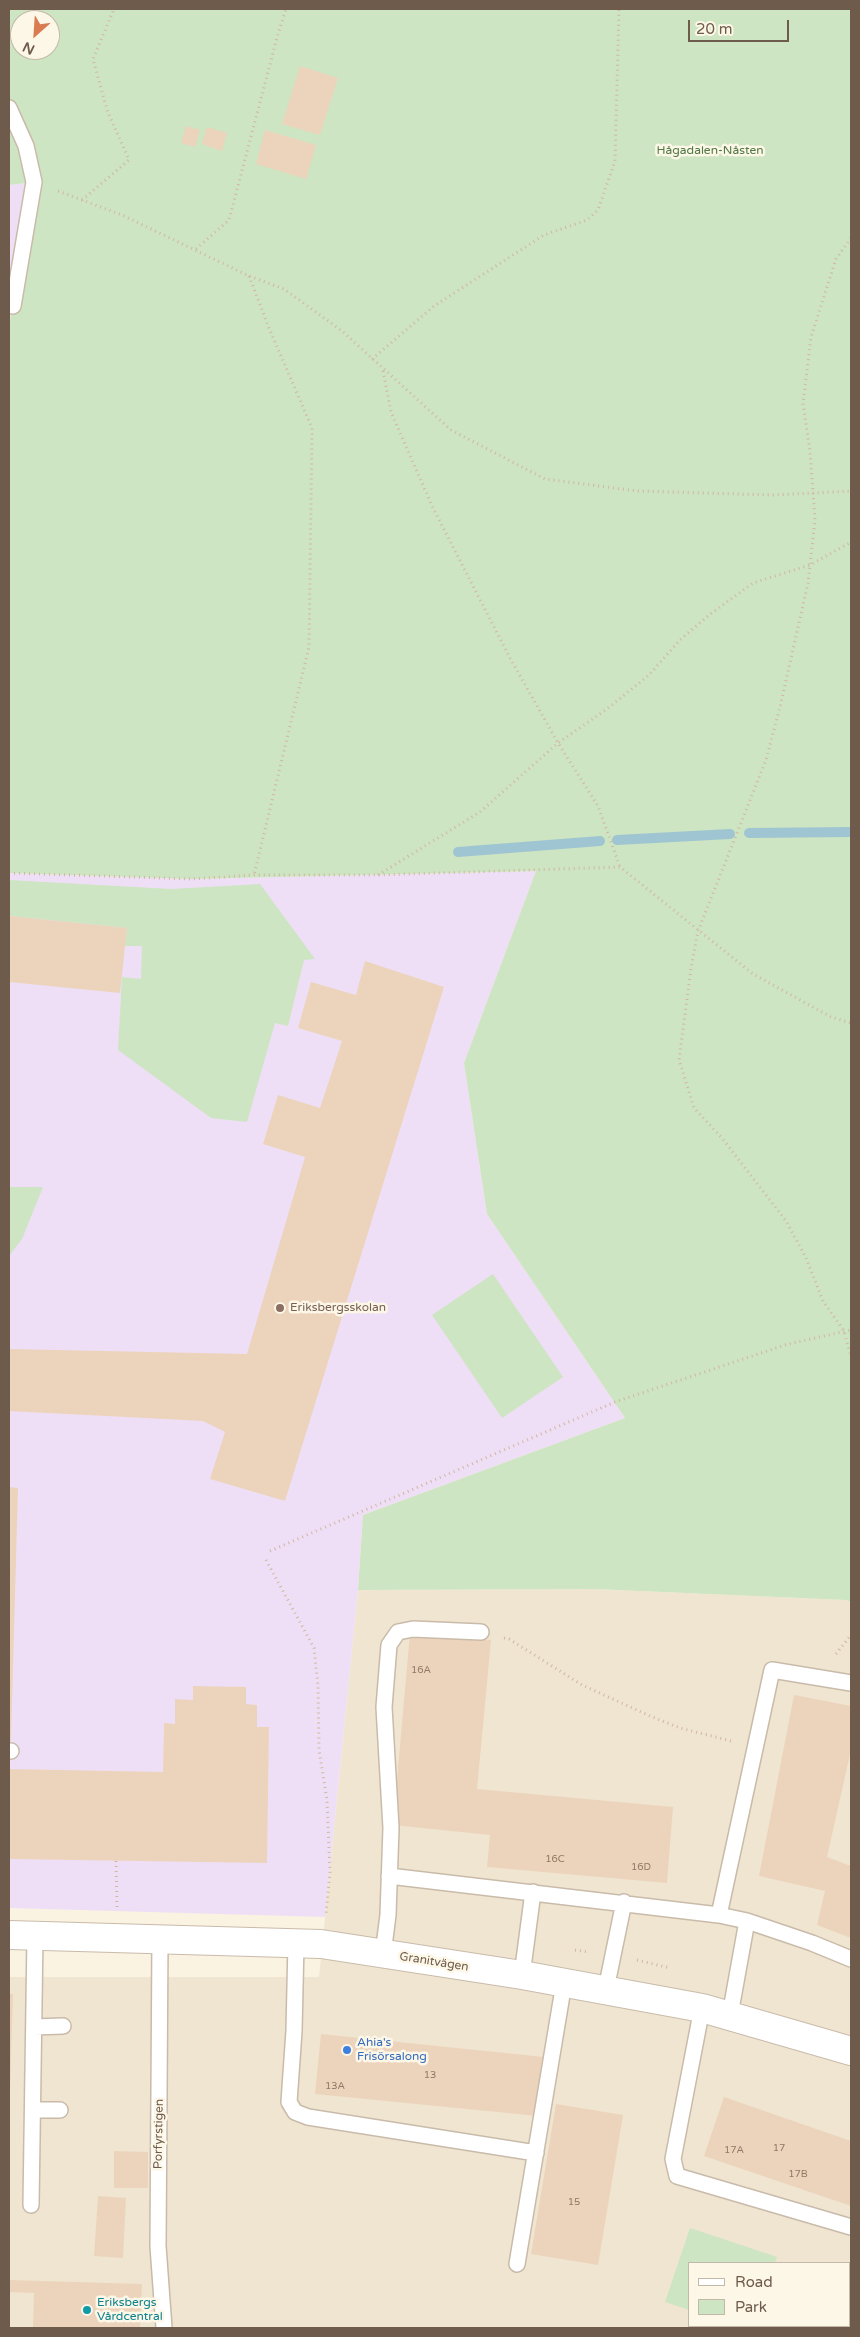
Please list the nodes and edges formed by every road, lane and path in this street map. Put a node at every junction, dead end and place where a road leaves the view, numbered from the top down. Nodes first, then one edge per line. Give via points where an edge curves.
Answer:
1 (114, 9) edge
2 (286, 9) edge
3 (619, 9) edge
4 (9, 108) edge
5 (34, 182) junction
6 (82, 200) junction
7 (851, 238) edge
8 (196, 249) junction
9 (249, 276) junction
10 (9, 306) edge
11 (372, 359) junction
12 (383, 370) junction
13 (851, 491) edge
14 (814, 494) junction
15 (851, 542) edge
16 (810, 564) junction
17 (558, 743) junction
18 (620, 866) junction
19 (9, 873) edge
20 (377, 875) junction
21 (254, 876) junction
22 (698, 931) junction
23 (851, 1023) edge
24 (851, 1330) edge
25 (844, 1331) junction
26 (851, 1356) edge
27 (270, 1551) dead end
28 (266, 1560) dead end
29 (481, 1632) joint
30 (851, 1683) edge
31 (756, 1746) junction
32 (116, 1861) dead end
33 (389, 1876) junction
34 (533, 1892) junction
35 (624, 1902) junction
36 (720, 1915) junction
37 (747, 1921) junction
38 (9, 1935) edge
39 (36, 1936) junction
40 (118, 1938) junction
41 (160, 1939) junction
42 (308, 1944) junction
43 (383, 1954) junction
44 (851, 1959) edge
45 (522, 1975) junction
46 (564, 1983) junction
47 (606, 1989) junction
48 (702, 2008) junction
49 (730, 2015) junction
50 (63, 2026) dead end
51 (34, 2027) junction
52 (850, 2048) edge
53 (33, 2110) junction
54 (60, 2110) dead end
55 (536, 2153) junction
56 (31, 2205) dead end
57 (851, 2227) edge
58 (517, 2264) dead end
59 (164, 2328) edge

1 - 6 path via 94,59 107,110 129,160
2 - 8 path via 229,220
3 - 11 path via 615,161 598,210 587,220 544,235 434,306
4 - 5 lane via 26,146
5 - 6 path
5 - 10 lane via 13,306
6 - 8 path
7 - 14 path via 836,259 811,337 803,404
8 - 9 path
9 - 11 path via 284,289 342,331
9 - 21 path via 312,428 309,646
11 - 12 path
12 - 14 path via 451,430 545,479 637,491
12 - 17 path via 391,412 433,508
13 - 14 path
14 - 16 path
15 - 16 path
16 - 17 path via 754,584 709,615 680,640 649,675
16 - 22 path via 791,663 766,760
17 - 18 path via 598,806
17 - 20 path via 480,812
18 - 20 path
18 - 22 path
19 - 21 path via 192,879
20 - 21 path
22 - 23 path via 753,974 831,1017
22 - 25 path via 679,1060 694,1108 740,1160 786,1221 806,1258 822,1301
24 - 25 path
25 - 26 path
25 - 27 path via 788,1344 614,1402
28 - 42 path via 314,1648 330,1872
29 - 31 path via 509,1639 582,1685 650,1716 715,1738
29 - 33 lane via 413,1629 398,1632 389,1645 384,1707 391,1828
30 - 31 lane via 772,1670
31 - 36 lane
32 - 40 path
33 - 34 lane
33 - 43 lane
34 - 35 lane
34 - 45 lane
35 - 36 lane
35 - 47 lane
36 - 37 lane
37 - 44 lane
37 - 49 lane
38 - 39 street, Granitvägen
39 - 40 street, Granitvägen
39 - 51 lane
40 - 41 street, Granitvägen
41 - 42 street, Granitvägen
41 - 59 lane, Porfyrstigen via 158,2246
42 - 43 street, Granitvägen
42 - 55 lane via 294,2031 289,2102 295,2112 308,2117
43 - 45 street, Granitvägen
45 - 46 street, Granitvägen
46 - 47 street, Granitvägen
46 - 55 lane
47 - 48 street, Granitvägen
48 - 49 street, Granitvägen
48 - 57 lane via 673,2159 677,2176
49 - 52 street, Granitvägen
50 - 51 lane
51 - 53 lane
53 - 54 lane
53 - 56 lane
55 - 58 lane

